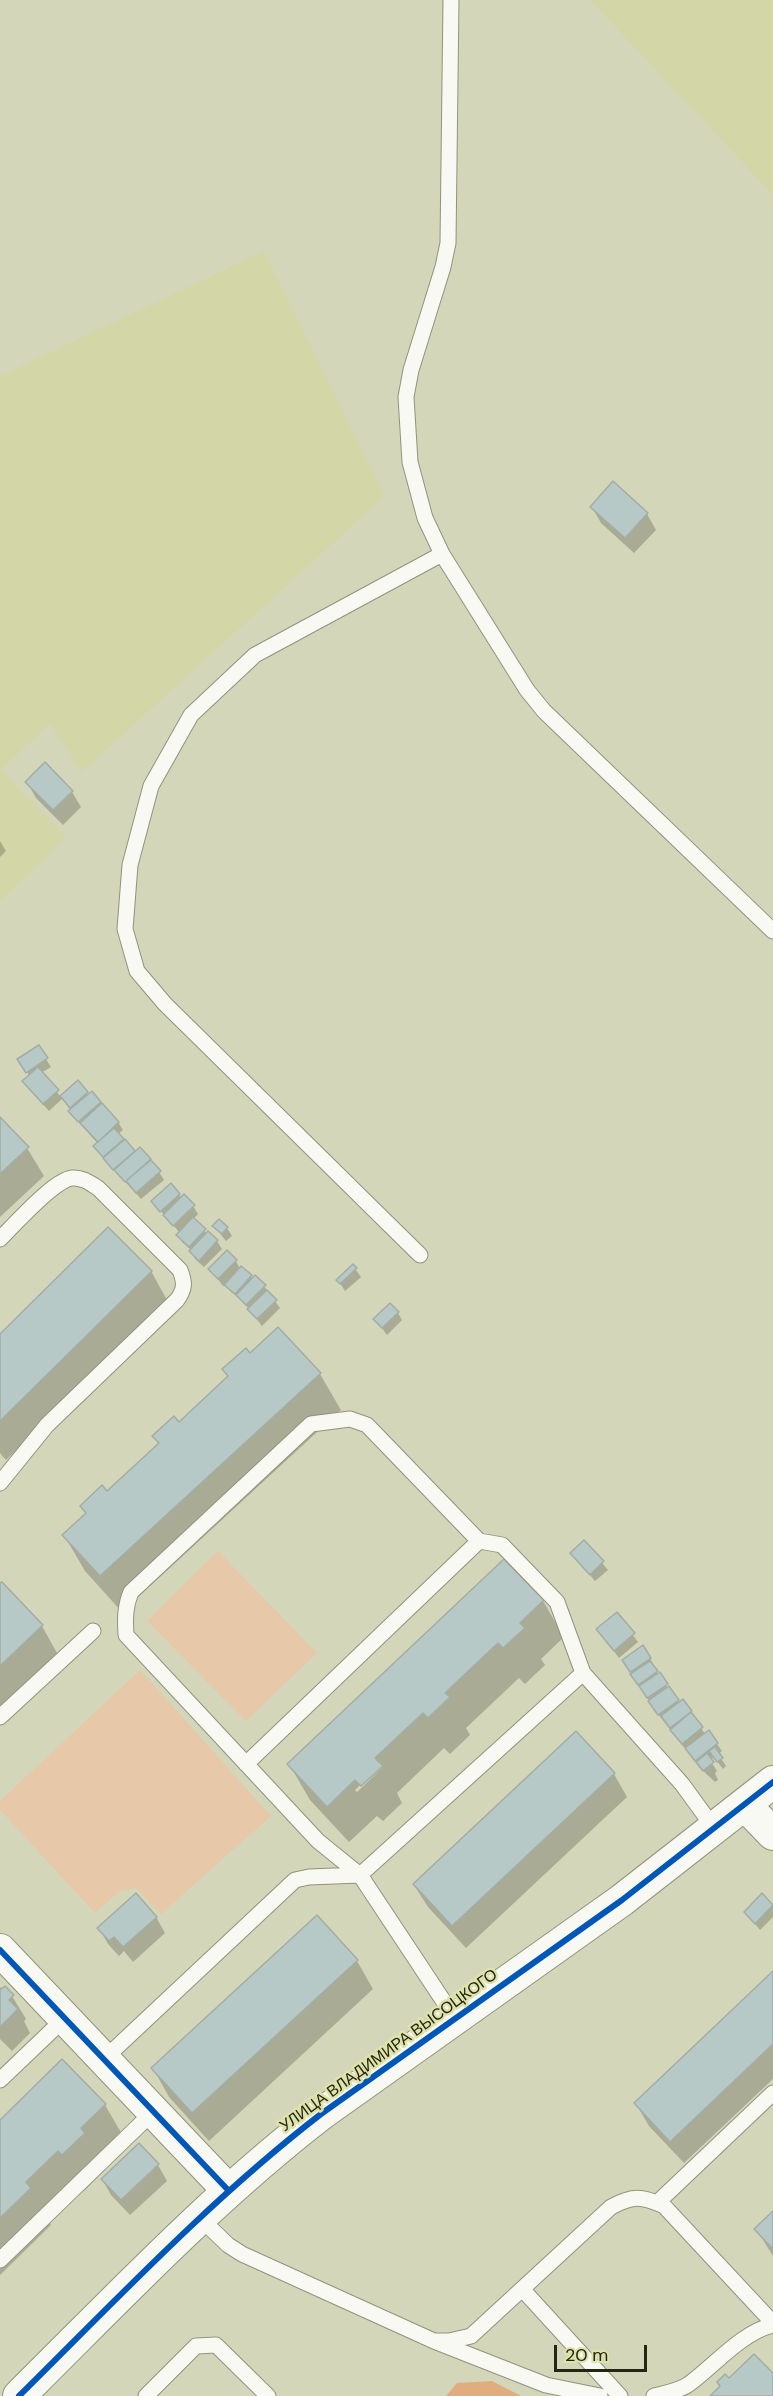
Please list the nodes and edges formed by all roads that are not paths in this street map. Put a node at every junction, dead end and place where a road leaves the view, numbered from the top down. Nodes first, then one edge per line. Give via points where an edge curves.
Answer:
1 (452, 0) edge
2 (442, 554) junction
3 (773, 931) edge
4 (0, 1239) edge
5 (420, 1255) dead end
6 (0, 1483) edge
7 (479, 1540) junction
8 (93, 1631) dead end
9 (584, 1673) junction
10 (0, 1717) edge
11 (246, 1764) junction
12 (773, 1782) edge
13 (745, 1805) junction
14 (714, 1828) junction
15 (773, 1834) edge
16 (360, 1875) junction
17 (0, 1950) edge
18 (65, 2018) junction
19 (456, 2020) junction
20 (103, 2060) junction
21 (0, 2080) edge
22 (773, 2093) edge
23 (153, 2112) junction
24 (229, 2191) junction
25 (657, 2203) junction
26 (200, 2217) junction
27 (0, 2260) edge
28 (523, 2290) junction
29 (773, 2324) edge
30 (434, 2341) junction
31 (19, 2396) edge
32 (146, 2396) edge
33 (268, 2396) edge
34 (600, 2396) edge
35 (620, 2396) edge
36 (654, 2396) edge

1 - 2 lane via 448,243 406,397 410,462 425,518
2 - 3 lane via 544,711
2 - 5 lane via 255,655 190,715 151,786 130,865 125,929 137,970 165,1004
4 - 6 lane via 57,1184 72,1178 84,1179 98,1188 180,1270 184,1281 184,1290 177,1300 47,1425
7 - 9 lane via 502,1545 557,1602
7 - 11 lane
7 - 11 lane via 367,1425 350,1419 331,1420 311,1424 131,1592 126,1604 126,1635
8 - 10 lane
9 - 14 lane via 682,1784
9 - 16 lane
11 - 16 lane via 318,1841
12 - 13 street, УЛИЦА ВЛАДИМИРА ВЫСОЦКОГО
13 - 14 street, УЛИЦА ВЛАДИМИРА ВЫСОЦКОГО
13 - 15 street
14 - 19 street, УЛИЦА ВЛАДИМИРА ВЫСОЦКОГО
16 - 19 lane
16 - 20 lane via 295,1880
17 - 18 street
18 - 20 street
18 - 21 lane
19 - 24 street, УЛИЦА ВЛАДИМИРА ВЫСОЦКОГО via 321,2114
20 - 23 street
22 - 25 lane
23 - 24 street
23 - 27 lane
24 - 26 street, УЛИЦА ВЛАДИМИРА ВЫСОЦКОГО
25 - 28 lane via 634,2197 611,2207
25 - 29 lane
26 - 30 lane via 242,2254
26 - 31 street, УЛИЦА ВЛАДИМИРА ВЫСОЦКОГО
28 - 30 lane via 471,2336
28 - 35 lane
29 - 36 lane via 720,2358 687,2386
30 - 34 lane via 546,2385
32 - 33 lane via 196,2346 216,2344

